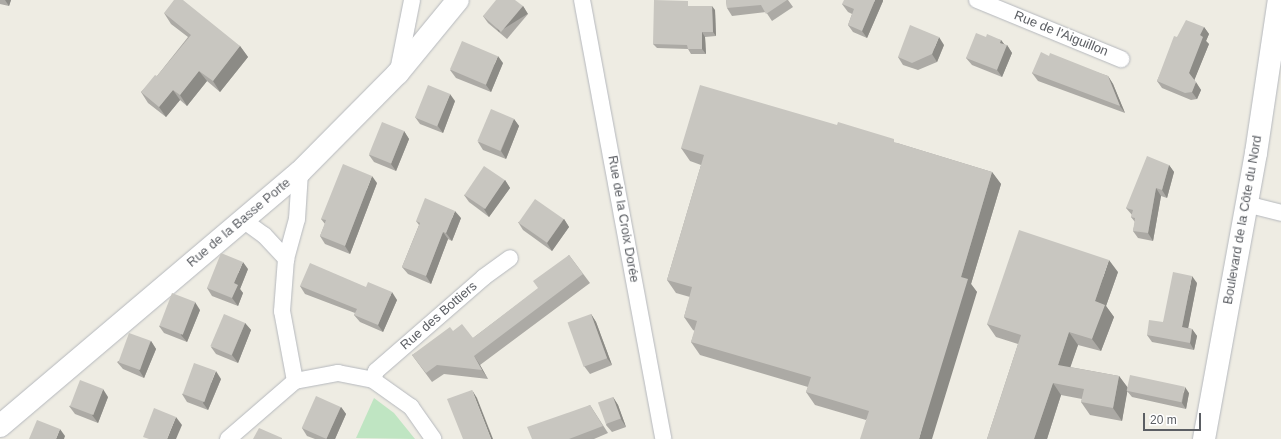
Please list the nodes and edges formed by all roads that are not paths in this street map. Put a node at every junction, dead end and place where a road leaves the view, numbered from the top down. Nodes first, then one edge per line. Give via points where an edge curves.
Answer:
1 (412, 0) edge
2 (458, 0) edge
3 (582, 0) edge
4 (978, 0) edge
5 (1279, 0) edge
6 (1121, 59) dead end
7 (398, 73) junction
8 (300, 172) junction
9 (1246, 204) junction
10 (1281, 213) edge
11 (243, 220) junction
12 (510, 258) dead end
13 (286, 259) junction
14 (373, 380) junction
15 (295, 382) junction
16 (0, 426) edge
17 (228, 439) edge
18 (433, 439) edge
19 (663, 439) edge
20 (1204, 439) edge

1 - 7 street
2 - 7 street, Rue de la Basse Porte
3 - 19 street, Rue de la Croix Dorée
4 - 6 street, Rue de l'Aiguillon
5 - 9 street, Boulevard de la Côte du Nord
7 - 8 street, Rue de la Basse Porte
8 - 11 street, Rue de la Basse Porte
8 - 13 street via 297,219
9 - 10 street
9 - 20 street, Boulevard de la Côte du Nord
11 - 13 street via 264,235
11 - 16 street, Rue de la Basse Porte
12 - 14 street, Rue des Bottiers via 484,277 376,371
13 - 15 street via 282,311
14 - 15 street via 338,373
14 - 18 street via 411,406
15 - 17 street

